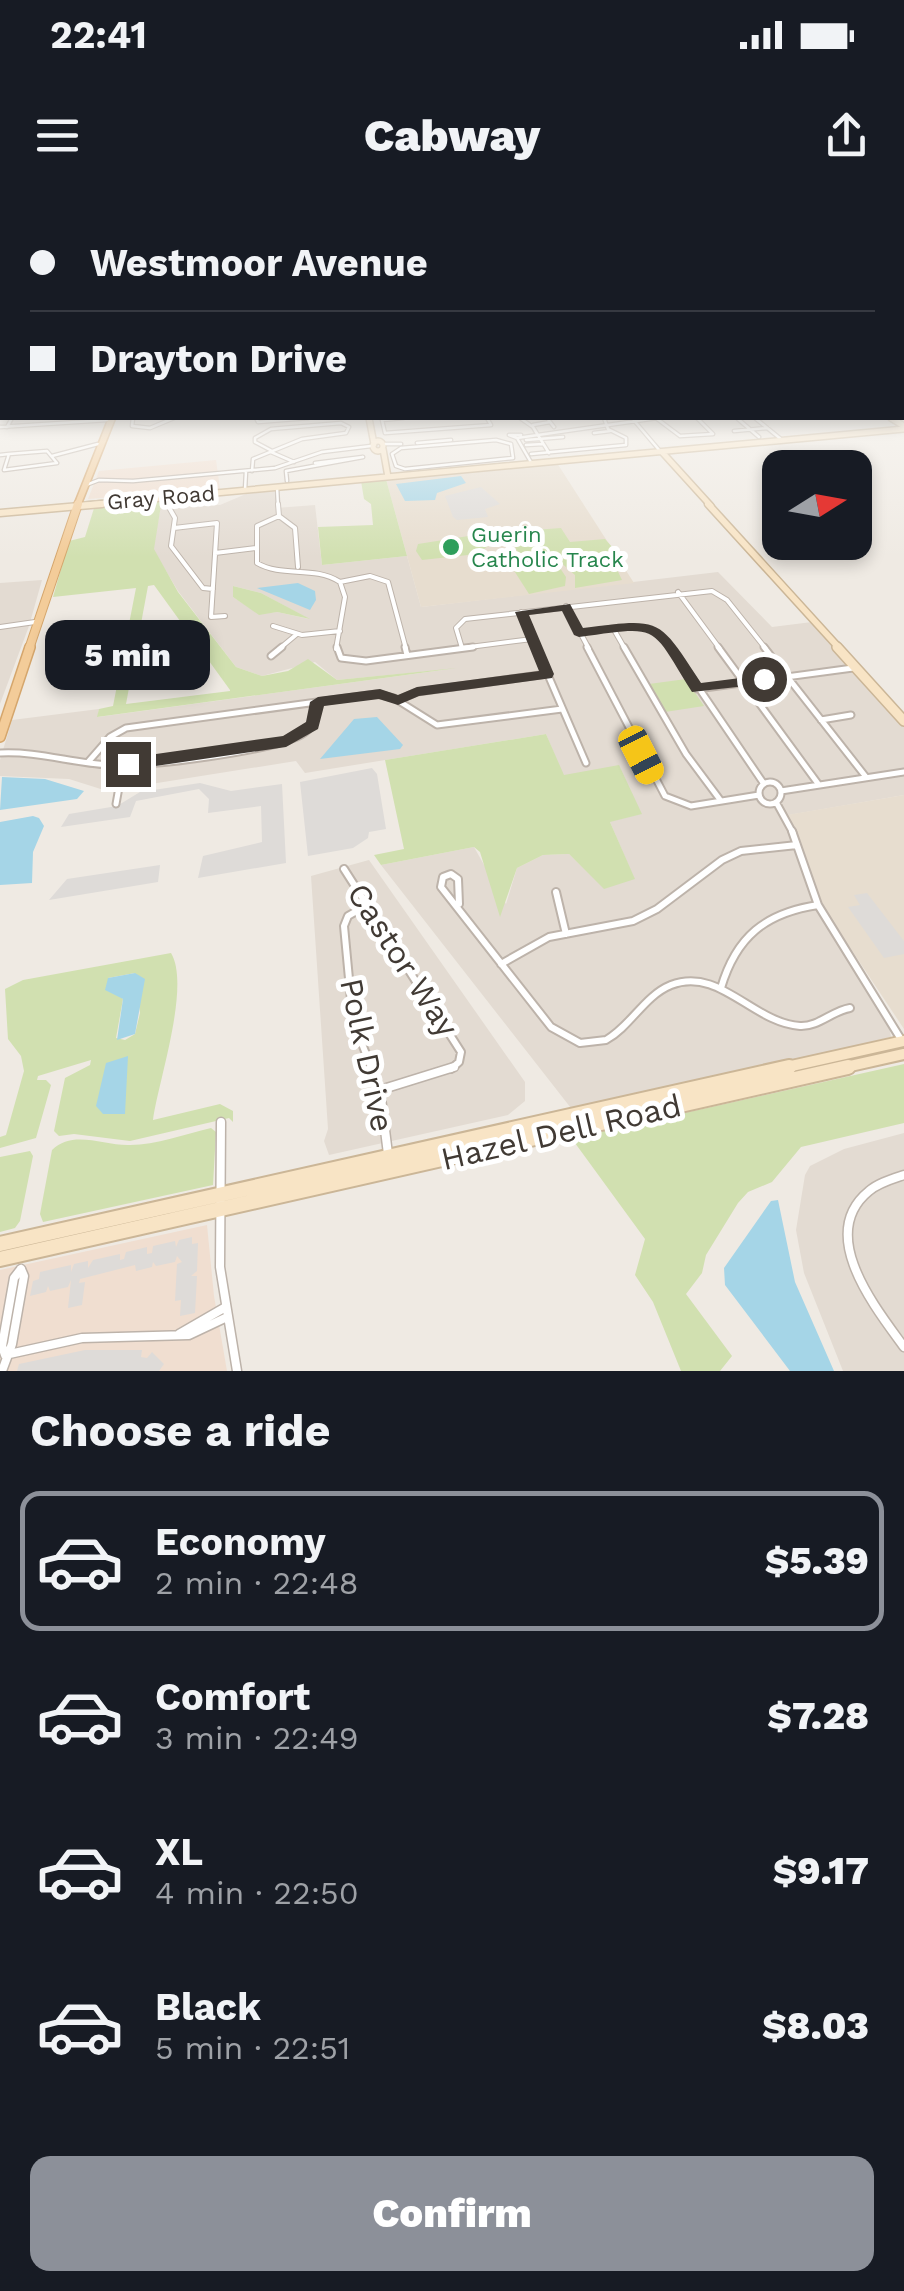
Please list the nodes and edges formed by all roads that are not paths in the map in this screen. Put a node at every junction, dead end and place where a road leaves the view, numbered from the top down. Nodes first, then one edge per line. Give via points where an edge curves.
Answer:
1 (88, 448) edge
2 (94, 448) edge
3 (99, 448) edge
4 (266, 448) edge
5 (280, 448) edge
6 (359, 448) edge
7 (378, 448) edge
8 (406, 448) edge
9 (512, 448) edge
10 (526, 448) edge
11 (546, 448) edge
12 (601, 448) edge
13 (659, 448) edge
14 (708, 448) edge
15 (272, 451) junction
16 (662, 452) junction
17 (550, 453) junction
18 (0, 454) edge
19 (10, 454) junction
20 (531, 454) dead end
21 (52, 456) junction
22 (292, 462) junction
23 (315, 463) junction
24 (530, 464) junction
25 (43, 466) junction
26 (300, 468) junction
27 (248, 471) junction
28 (40, 473) dead end
29 (90, 475) junction
30 (386, 477) junction
31 (286, 478) dead end
32 (99, 480) junction
33 (86, 485) junction
34 (277, 487) junction
35 (245, 490) junction
36 (168, 496) junction
37 (75, 506) junction
38 (0, 513) edge
39 (279, 516) junction
40 (174, 528) junction
41 (256, 548) junction
42 (215, 552) junction
43 (298, 567) junction
44 (340, 582) junction
45 (212, 590) junction
46 (678, 592) junction
47 (566, 606) junction
48 (521, 612) junction
49 (226, 616) dead end
50 (35, 622) junction
51 (273, 626) dead end
52 (0, 627) edge
53 (613, 628) junction
54 (340, 631) junction
55 (579, 632) junction
56 (297, 634) junction
57 (532, 639) junction
58 (462, 648) junction
59 (407, 655) junction
60 (270, 656) dead end
61 (856, 668) junction
62 (548, 674) junction
63 (786, 676) junction
64 (742, 682) junction
65 (698, 688) junction
66 (398, 700) junction
67 (318, 702) junction
68 (562, 709) junction
69 (851, 715) dead end
70 (0, 718) edge
71 (821, 720) junction
72 (904, 721) edge
73 (0, 737) edge
74 (0, 755) edge
75 (89, 762) junction
76 (586, 762) dead end
77 (123, 765) junction
78 (904, 772) edge
79 (866, 778) junction
80 (764, 784) junction
81 (818, 785) junction
82 (781, 791) junction
83 (759, 795) junction
84 (721, 801) junction
85 (776, 802) junction
86 (116, 804) dead end
87 (797, 845) junction
88 (344, 869) dead end
89 (556, 892) dead end
90 (460, 904) junction
91 (367, 905) junction
92 (818, 905) junction
93 (566, 934) junction
94 (501, 964) junction
95 (721, 988) junction
96 (850, 1008) dead end
97 (904, 1042) edge
98 (904, 1054) edge
99 (380, 1090) junction
100 (221, 1122) dead end
101 (388, 1157) junction
102 (904, 1175) edge
103 (219, 1202) junction
104 (0, 1244) edge
105 (0, 1260) edge
106 (224, 1313) junction
107 (904, 1347) edge
108 (5, 1356) junction
109 (2, 1371) edge
110 (237, 1371) edge

1 - 21 street
2 - 37 main road
3 - 29 main road
4 - 15 street
5 - 15 street
6 - 22 street
7 - 30 street
8 - 9 street via 392,453 396,467 408,470 504,461 514,457
10 - 24 street
11 - 17 street
12 - 17 street
13 - 16 street
14 - 16 street, Gray Road
15 - 22 street
15 - 27 street via 252,459
16 - 24 street, Gray Road
16 - 61 street
17 - 20 street
18 - 19 street
19 - 21 street via 44,450
19 - 25 street via 4,470
21 - 25 street via 56,464
22 - 26 street
22 - 27 street
23 - 23 street via 360,459 363,457 332,458
23 - 26 street
24 - 30 street, Gray Road
25 - 28 street
26 - 31 street
27 - 32 street
27 - 35 street
29 - 32 street
29 - 33 main road
30 - 34 street, Gray Road
32 - 33 street
33 - 37 main road
34 - 35 street, Gray Road
34 - 39 street
35 - 36 street, Gray Road
36 - 37 street, Gray Road
36 - 40 street
37 - 38 street, Gray Road
37 - 50 main road
37 - 73 main road
39 - 41 street via 257,526
39 - 43 street via 295,528
40 - 42 street via 218,523
40 - 45 street via 172,547 203,588
41 - 42 street
41 - 43 street via 263,568
42 - 45 street
43 - 44 street
44 - 54 street
44 - 59 street via 370,576 388,582
45 - 49 street via 211,618
46 - 47 street
46 - 63 street via 714,592 726,600
46 - 64 street
47 - 48 street
47 - 55 street
48 - 57 street
48 - 58 street via 460,622
50 - 52 street
50 - 70 main road
51 - 56 street
53 - 55 street
53 - 65 street via 644,626 662,634
53 - 84 street
54 - 56 street
54 - 59 street via 336,650 345,660
55 - 84 street via 660,790 676,804
56 - 60 street
57 - 58 street
57 - 62 street
58 - 59 street
61 - 63 street
61 - 72 street
62 - 66 street
62 - 68 street
63 - 64 street
63 - 71 street
64 - 65 street
64 - 81 street
65 - 80 street
66 - 67 street via 380,694
66 - 68 street via 437,726
67 - 75 street via 126,728
67 - 77 street via 312,725 286,741
68 - 76 street
69 - 71 street
71 - 79 street
74 - 75 street
75 - 77 street
77 - 86 street
78 - 79 street
79 - 81 street
80 - 82 street
80 - 83 street
81 - 82 street
82 - 85 street
83 - 84 street
83 - 85 street
85 - 87 street
87 - 92 street
87 - 93 street via 735,852 635,920
88 - 91 street, Castor Way
89 - 93 street
90 - 90 street via 458,879 443,876 441,887
90 - 94 street
91 - 99 street, Polk Drive via 344,926 353,1021
91 - 99 street, Castor Way via 461,1052 452,1069
92 - 95 street via 777,912 749,930 732,953
92 - 97 street
93 - 94 street
94 - 95 street via 554,1030 584,1043 614,1036 670,984
95 - 96 street via 794,1026 814,1025
97 - 101 street, Hazel Dell Road
98 - 103 street, Hazel Dell Road
99 - 101 street, Polk Drive
100 - 103 street
101 - 103 street, Hazel Dell Road
102 - 107 street via 860,1195 848,1232 864,1290
103 - 104 street
103 - 105 street
103 - 106 street
106 - 108 street via 189,1335 82,1338
106 - 110 street
108 - 108 street via 12,1344 21,1268 11,1295
108 - 109 street

